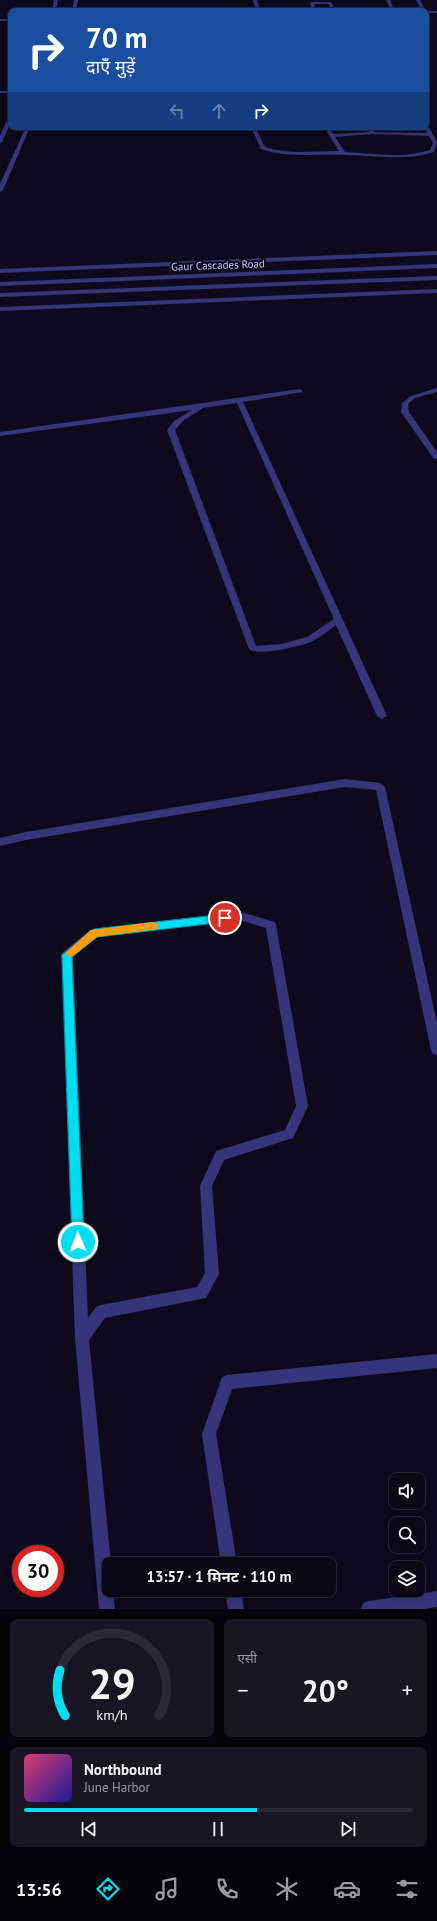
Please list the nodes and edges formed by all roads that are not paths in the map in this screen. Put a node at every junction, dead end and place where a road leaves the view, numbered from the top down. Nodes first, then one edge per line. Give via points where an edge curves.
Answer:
1 (313, 8) edge
2 (333, 8) edge
3 (8, 122) edge
4 (27, 130) edge
5 (254, 130) edge
6 (328, 130) edge
7 (370, 130) edge
8 (428, 130) edge
9 (372, 133) junction
10 (2, 134) edge
11 (431, 135) junction
12 (332, 136) junction
13 (0, 142) edge
14 (343, 153) junction
15 (0, 190) edge
16 (437, 253) edge
17 (437, 266) edge
18 (0, 271) edge
19 (437, 278) edge
20 (0, 284) edge
21 (437, 291) edge
22 (0, 295) edge
23 (0, 309) edge
24 (437, 390) edge
25 (300, 391) dead end
26 (239, 400) junction
27 (201, 406) junction
28 (0, 434) edge
29 (437, 457) edge
30 (338, 620) junction
31 (382, 716) dead end
32 (0, 842) edge
33 (437, 1050) edge
34 (82, 1338) junction
35 (437, 1361) edge
36 (228, 1557) edge
37 (234, 1597) edge
38 (437, 1599) edge
39 (107, 1609) edge
40 (236, 1609) edge
41 (369, 1609) edge

1 - 2 street via 312,3 330,3
3 - 10 street
4 - 15 street
5 - 14 street via 263,148 272,152
6 - 12 street
7 - 9 street
8 - 11 street
9 - 11 street
9 - 12 street
10 - 13 street
11 - 14 street via 435,143 432,151 423,155 400,157
12 - 14 street
16 - 18 street
17 - 20 street, Gaur Cascades Road
19 - 22 street, Gaur Cascades Road
21 - 23 street
24 - 29 street via 413,397 405,403 405,412
25 - 26 street
26 - 27 street
26 - 30 street
27 - 28 street
27 - 30 street via 194,413 175,423 171,430 253,649 281,647 310,639
30 - 31 street
32 - 33 street via 345,782 380,787
34 - 34 street via 101,1312 201,1293 212,1274 206,1186 220,1155 289,1134 302,1106 271,925 240,916 94,933 67,955
34 - 39 street
35 - 36 street via 227,1382 209,1434
37 - 40 street
38 - 41 street

